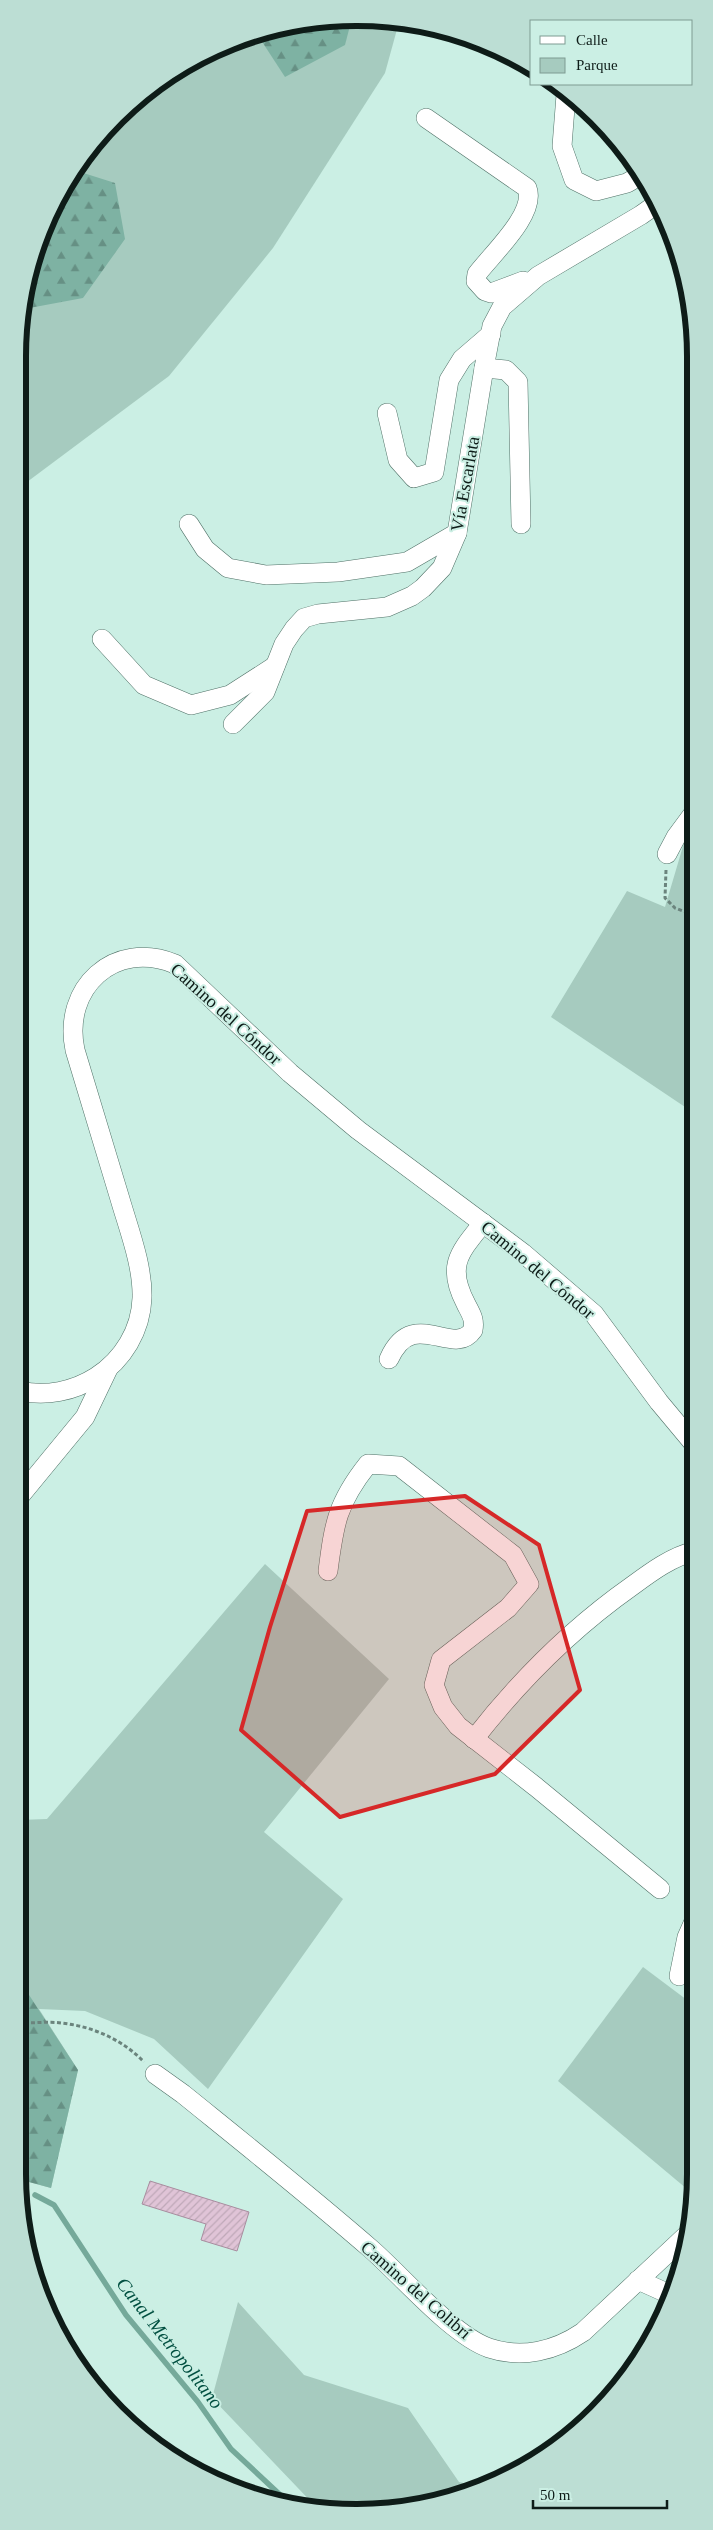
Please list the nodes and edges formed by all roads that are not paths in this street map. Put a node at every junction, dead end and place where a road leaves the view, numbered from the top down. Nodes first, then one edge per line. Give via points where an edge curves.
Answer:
1 (566, 101) edge
2 (426, 118) dead end
3 (634, 178) edge
4 (652, 207) edge
5 (538, 276) junction
6 (491, 334) junction
7 (484, 368) junction
8 (387, 413) dead end
9 (189, 524) dead end
10 (522, 524) dead end
11 (457, 532) junction
12 (102, 639) dead end
13 (276, 665) junction
14 (233, 724) dead end
15 (687, 822) edge
16 (667, 854) road end
17 (483, 1223) junction
18 (389, 1359) dead end
19 (109, 1368) junction
20 (26, 1392) edge
21 (687, 1436) edge
22 (26, 1489) edge
23 (687, 1553) edge
24 (328, 1571) dead end
25 (474, 1739) junction
26 (660, 1889) dead end
27 (687, 1935) edge
28 (679, 1976) dead end
29 (155, 2074) road end
30 (679, 2242) edge
31 (638, 2280) junction
32 (665, 2292) edge

1 - 3 street via 562,146 574,180 596,191
2 - 5 street via 527,188 530,195 525,213 477,274 479,286 491,293
4 - 5 street, Vía Escarlata
5 - 6 street, Vía Escarlata via 502,307
6 - 7 street, Vía Escarlata
6 - 8 street via 462,359 449,380 434,472 414,478 398,460
7 - 10 street via 506,370 518,382
7 - 11 street, Vía Escarlata
9 - 11 street via 205,549 228,568 266,575 338,572 407,562
11 - 13 street, Vía Escarlata via 442,568 423,588 387,607 304,618 284,644
12 - 13 street via 144,685 191,705 230,695
13 - 14 street, Vía Escarlata via 265,692
15 - 16 street
17 - 18 street via 461,1250 457,1261 458,1284 474,1323 470,1335 457,1341 429,1333 413,1335 398,1344
17 - 19 street, Camino del Cóndor via 358,1130 290,1073 175,964 152,957 118,962 95,976 86,986 74,1010 72,1024 75,1050 129,1230 142,1285 135,1330
17 - 21 street, Camino del Cóndor via 594,1314 658,1402
19 - 20 street, Camino del Cóndor via 73,1388 41,1394
19 - 22 street via 85,1417
23 - 25 street via 643,1578 578,1627 521,1682
24 - 25 street via 334,1523 351,1486 368,1464 399,1466 513,1556 529,1584 508,1608 441,1660 434,1685 443,1707
25 - 26 street
27 - 28 street
29 - 31 street, Camino del Colibrí via 372,2249 464,2335 476,2342 503,2352 517,2353 559,2346 583,2332
30 - 31 street, Camino del Colibrí
31 - 32 street

